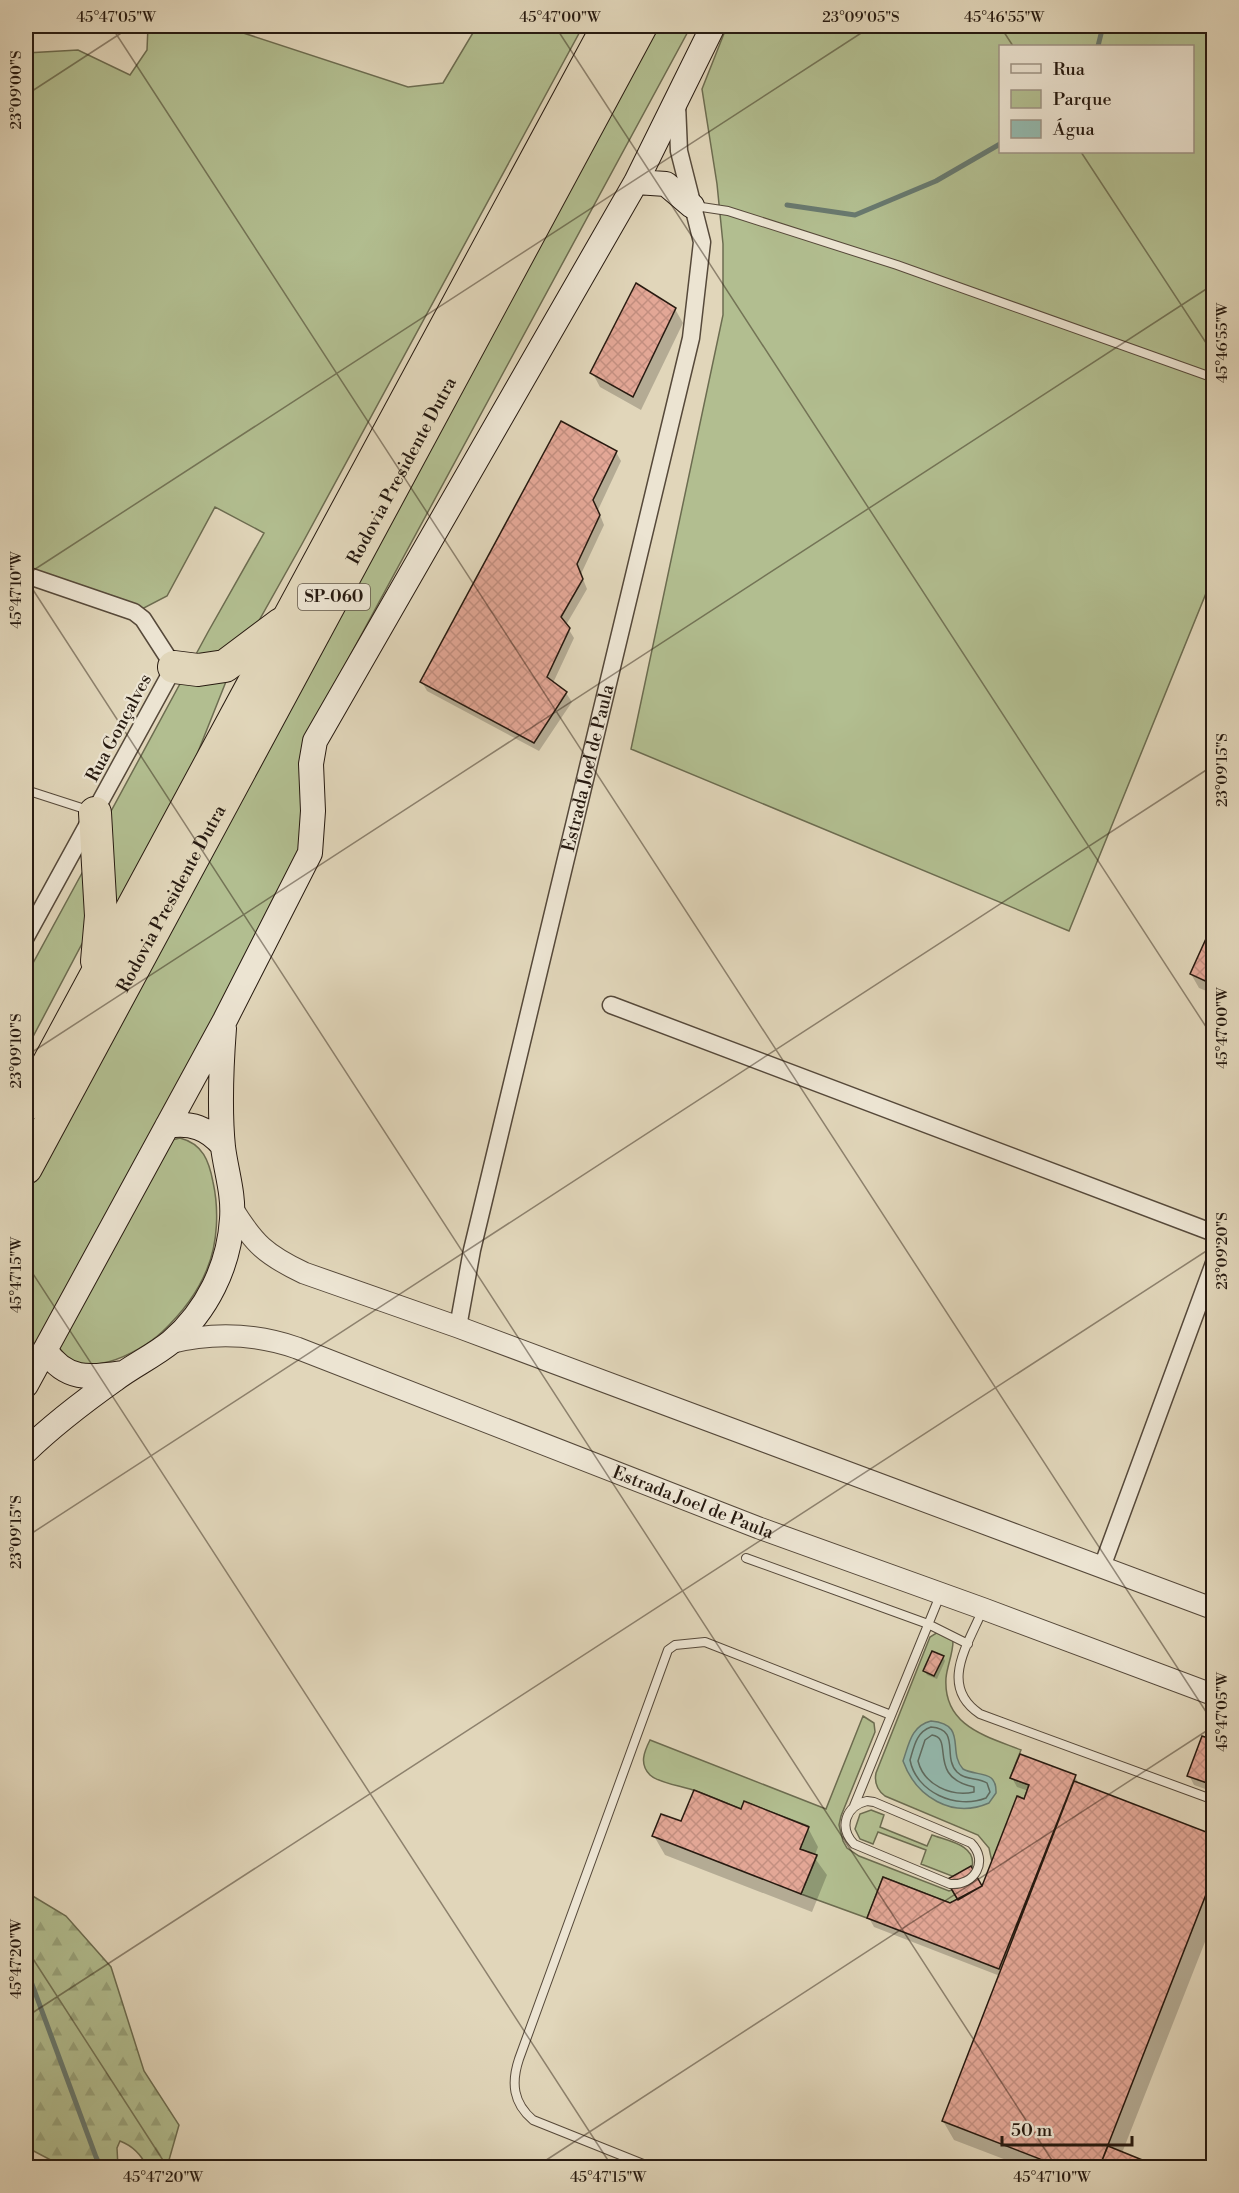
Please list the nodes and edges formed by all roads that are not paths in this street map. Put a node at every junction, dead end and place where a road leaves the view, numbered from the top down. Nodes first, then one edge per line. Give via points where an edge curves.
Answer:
1 (609, 26) edge
2 (641, 26) edge
3 (713, 26) edge
4 (677, 100) junction
5 (636, 182) junction
6 (692, 206) junction
7 (1214, 378) edge
8 (26, 575) edge
9 (289, 618) junction
10 (174, 667) junction
11 (26, 790) edge
12 (96, 813) junction
13 (26, 937) edge
14 (96, 975) junction
15 (610, 1005) dead end
16 (225, 1020) junction
17 (26, 1106) edge
18 (167, 1126) junction
19 (223, 1146) junction
20 (26, 1168) edge
21 (232, 1208) junction
22 (1214, 1233) edge
23 (1214, 1263) edge
24 (458, 1327) junction
25 (169, 1343) junction
26 (45, 1350) junction
27 (124, 1372) junction
28 (26, 1385) edge
29 (26, 1451) edge
30 (746, 1558) dead end
31 (1102, 1567) junction
32 (940, 1593) junction
33 (984, 1609) junction
34 (1214, 1610) edge
35 (928, 1624) junction
36 (968, 1644) junction
37 (1214, 1695) edge
38 (891, 1715) junction
39 (1214, 1800) edge
40 (854, 1806) junction
41 (653, 2168) edge

1 - 9 highway, Rodovia Presidente Dutra / SP-060
2 - 20 highway, Rodovia Presidente Dutra / SP-060
3 - 4 main road
4 - 5 main road
4 - 6 street, Estrada Joel de Paula via 679,151
5 - 6 main road via 666,184
5 - 16 main road via 315,741 310,853
6 - 7 lane via 728,211 897,265
6 - 24 street, Estrada Joel de Paula via 702,242 691,338 475,1238
8 - 10 street, Rua Gonçalves via 134,612 143,619
9 - 10 highway via 225,666 198,670
9 - 14 highway, Rodovia Presidente Dutra / SP-060
10 - 12 street, Rua Gonçalves
11 - 12 lane
12 - 13 street, Rua Gonçalves
12 - 14 highway via 101,916
14 - 17 highway, Rodovia Presidente Dutra / SP-060
15 - 22 street
16 - 18 main road
16 - 19 main road via 220,1088
18 - 19 main road via 198,1127
18 - 26 main road
19 - 21 main road
21 - 24 street via 248,1234 286,1265
21 - 25 main road via 230,1238 218,1277 198,1313
23 - 31 street
24 - 31 street
25 - 27 main road
25 - 32 street, Estrada Joel de Paula via 226,1335 279,1342 759,1528
26 - 27 main road via 59,1366 78,1376
26 - 28 main road
27 - 29 main road
30 - 35 lane
31 - 34 street
32 - 33 street, Estrada Joel de Paula
32 - 35 lane
33 - 36 lane
33 - 37 street, Estrada Joel de Paula
35 - 36 lane
35 - 38 lane
36 - 39 lane via 958,1668 958,1687 966,1703 980,1714
38 - 40 lane
38 - 41 lane via 705,1642 675,1645 668,1650 514,2079 520,2107 533,2120
40 - 40 lane via 845,1825 849,1838 860,1847 950,1884 965,1883 976,1874 979,1854 965,1839 874,1802

